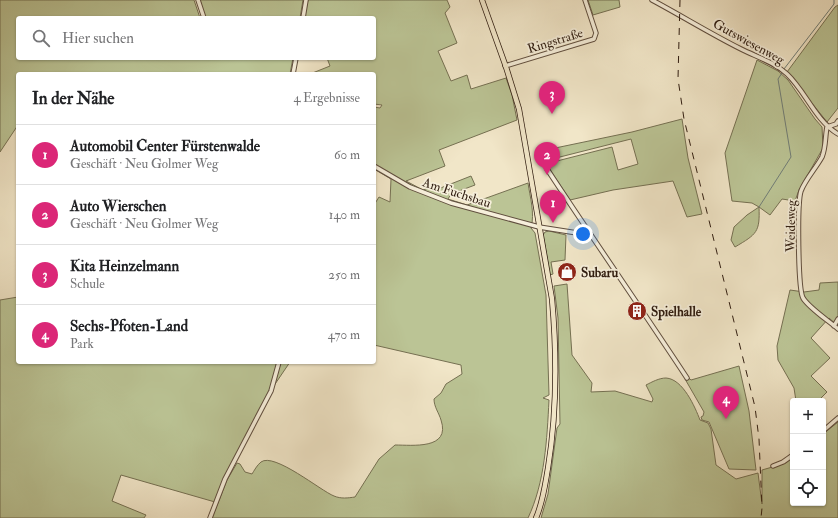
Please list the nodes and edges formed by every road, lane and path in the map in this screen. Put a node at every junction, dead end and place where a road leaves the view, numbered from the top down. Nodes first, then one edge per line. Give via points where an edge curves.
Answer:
1 (198, 0) edge
2 (306, 0) edge
3 (482, 0) edge
4 (585, 0) edge
5 (652, 0) edge
6 (203, 16) edge
7 (303, 16) edge
8 (296, 60) edge
9 (505, 66) junction
10 (294, 72) edge
11 (838, 122) edge
12 (827, 127) junction
13 (838, 134) edge
14 (376, 167) edge
15 (547, 169) dead end
16 (539, 227) junction
17 (590, 235) junction
18 (838, 319) edge
19 (834, 326) junction
20 (838, 329) edge
21 (278, 364) edge
22 (687, 378) dead end
23 (838, 418) edge
24 (826, 428) edge
25 (790, 457) edge
26 (773, 466) dead end
27 (210, 518) edge
28 (536, 518) edge

1 - 6 street
2 - 7 street
3 - 9 main road
4 - 9 street, Ringstraße via 596,34 594,38
5 - 12 street, Gutswiesenweg via 778,67 796,84
8 - 10 street
9 - 16 main road via 518,109
11 - 12 street
12 - 13 street, Gutswiesenweg
12 - 19 street, Weideweg via 822,156 801,191 798,204 800,269 803,298
14 - 16 street, Am Fuchsbau via 410,187 451,203
15 - 17 street
16 - 17 street, Am Fuchsbau
16 - 28 main road via 552,299 555,397 551,452 542,502
17 - 22 street
18 - 19 street
19 - 20 street, Weideweg
21 - 27 street via 271,391 225,479
23 - 24 street
25 - 26 street

